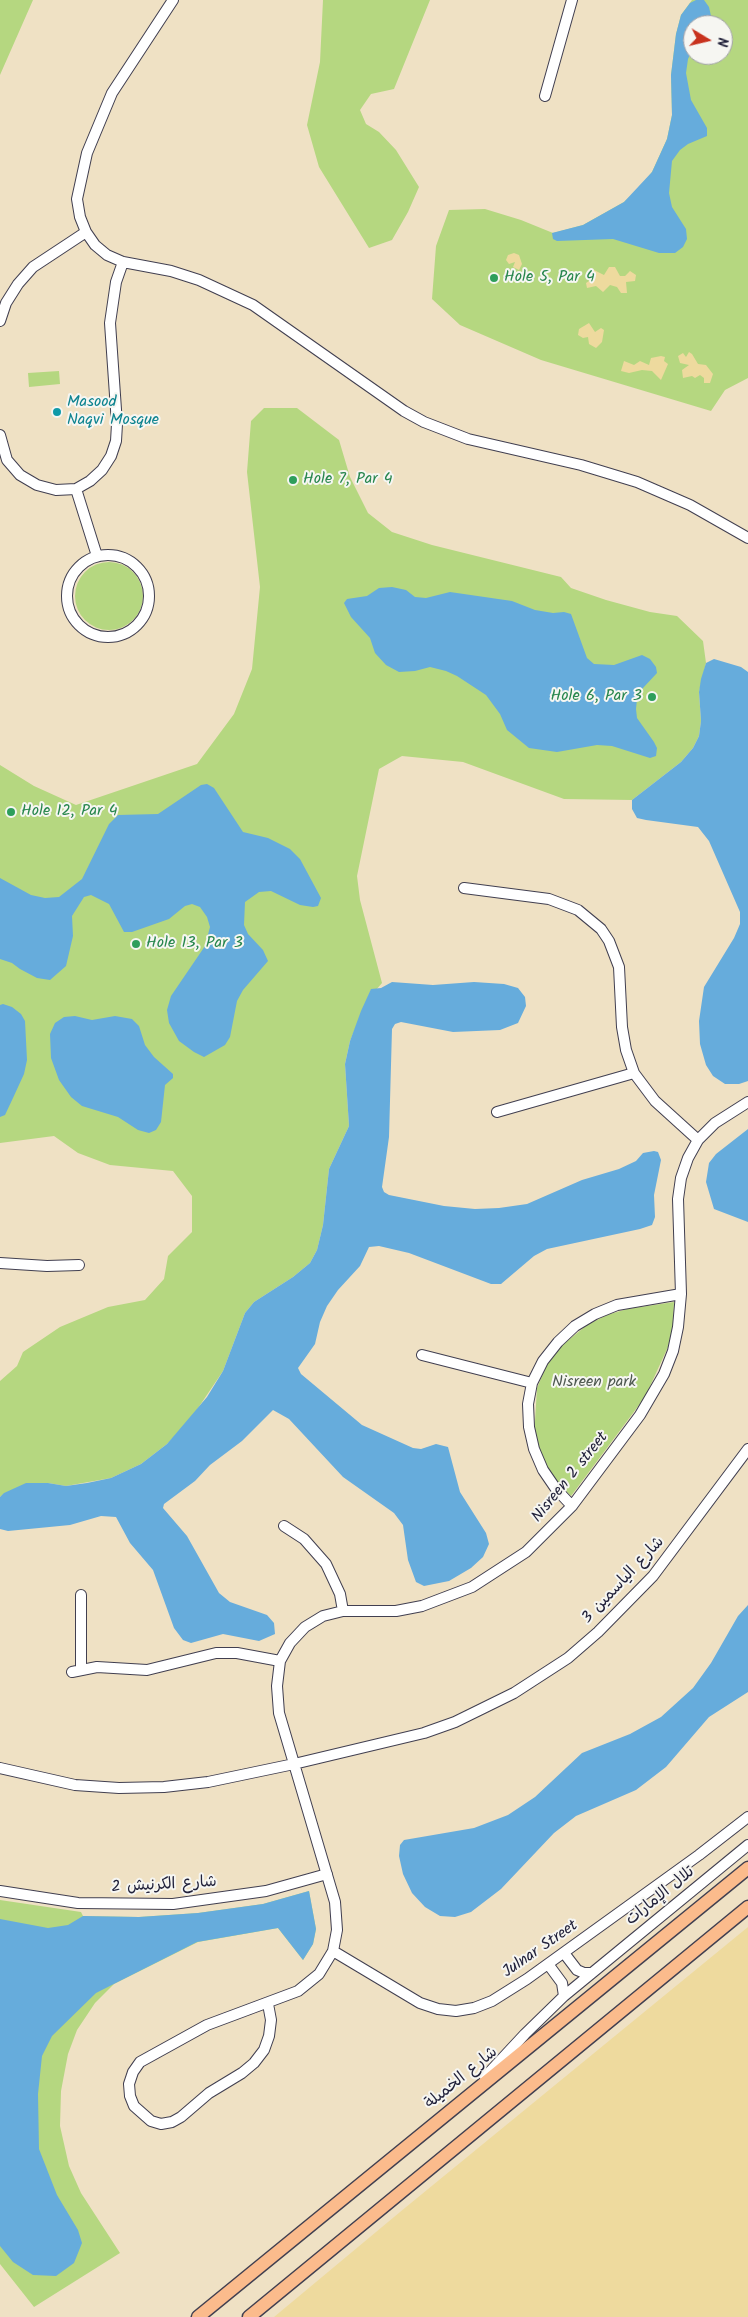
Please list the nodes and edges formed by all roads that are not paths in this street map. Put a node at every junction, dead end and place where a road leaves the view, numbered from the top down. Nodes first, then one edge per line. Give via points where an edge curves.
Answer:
1 (173, 0) edge
2 (572, 0) edge
3 (545, 96) dead end
4 (86, 232) junction
5 (123, 262) junction
6 (0, 321) edge
7 (0, 435) edge
8 (76, 489) junction
9 (748, 538) edge
10 (97, 556) junction
11 (464, 888) dead end
12 (634, 1073) junction
13 (748, 1102) edge
14 (497, 1112) dead end
15 (698, 1140) junction
16 (0, 1263) edge
17 (79, 1265) dead end
18 (681, 1294) junction
19 (422, 1355) dead end
20 (532, 1383) junction
21 (748, 1449) edge
22 (572, 1506) junction
23 (284, 1526) dead end
24 (80, 1595) dead end
25 (343, 1611) junction
26 (280, 1661) junction
27 (294, 1764) junction
28 (0, 1768) edge
29 (748, 1816) edge
30 (748, 1845) edge
31 (748, 1868) edge
32 (327, 1874) junction
33 (0, 1891) edge
34 (748, 1907) edge
35 (333, 1951) junction
36 (564, 1953) junction
37 (548, 1964) junction
38 (592, 1973) junction
39 (564, 1996) junction
40 (268, 2004) junction
41 (477, 2088) junction
42 (198, 2317) edge
43 (249, 2317) edge

1 - 4 street via 129,64 87,153 77,199
2 - 3 street
4 - 5 street via 101,250
4 - 6 street via 33,267 6,303
5 - 8 street via 110,323 116,441 102,470
5 - 9 street via 199,280 252,305 390,402 424,422 468,439 581,465 637,482 690,505
7 - 8 street via 8,460 20,475 37,485 56,490
8 - 10 street
10 - 10 street via 75,572 68,597 70,610 87,631 113,636 137,625 147,607 148,587 135,564 117,556
11 - 12 street via 549,899 578,910 601,929 619,967 622,1027
12 - 14 street
12 - 15 street via 655,1101
13 - 15 street, Nisreen 2 street via 715,1123
15 - 18 street, Nisreen 2 street via 681,1178 678,1199
16 - 17 street
18 - 20 street via 617,1305 595,1314 558,1342
18 - 22 street, Nisreen 2 street via 673,1351 660,1381 640,1415
19 - 20 street
20 - 22 street via 528,1404 534,1450 551,1483
21 - 27 street, شارع الياسمين 3 via 653,1576 598,1632 562,1662 514,1694 455,1722 416,1735
22 - 25 street, Nisreen 2 street via 526,1552 472,1587 422,1606 396,1611
23 - 25 street via 304,1539 326,1564 340,1594
24 - 26 street via 76,1670 97,1667 147,1670 216,1653 237,1653
25 - 26 street, Nisreen 2 street via 323,1616 305,1627 290,1643
26 - 27 street, Nisreen 2 street via 277,1686 279,1713
27 - 28 street, شارع الياسمين 3 via 208,1782 120,1788 75,1785
27 - 32 street, Nisreen 2 street
29 - 36 street, Julnar Street via 700,1855
30 - 38 street, تلال الإمارات
31 - 41 main road, شارع الخميلة
32 - 33 street, شارع الكرنيش 2 via 266,1891 172,1904 78,1903
32 - 35 street, Nisreen 2 street via 337,1916
34 - 43 main road
35 - 37 street, Julnar Street via 420,2003 456,2011 492,2001
35 - 40 street via 309,1983
36 - 37 street, Julnar Street
36 - 38 street via 577,1970
37 - 39 street via 562,1983
38 - 39 street, تلال الإمارات
39 - 41 street, تلال الإمارات
40 - 40 street via 207,2025 140,2062 129,2084 134,2106 151,2121 161,2124 172,2122 214,2089 242,2073 264,2050 270,2036
41 - 42 main road, شارع الخميلة

